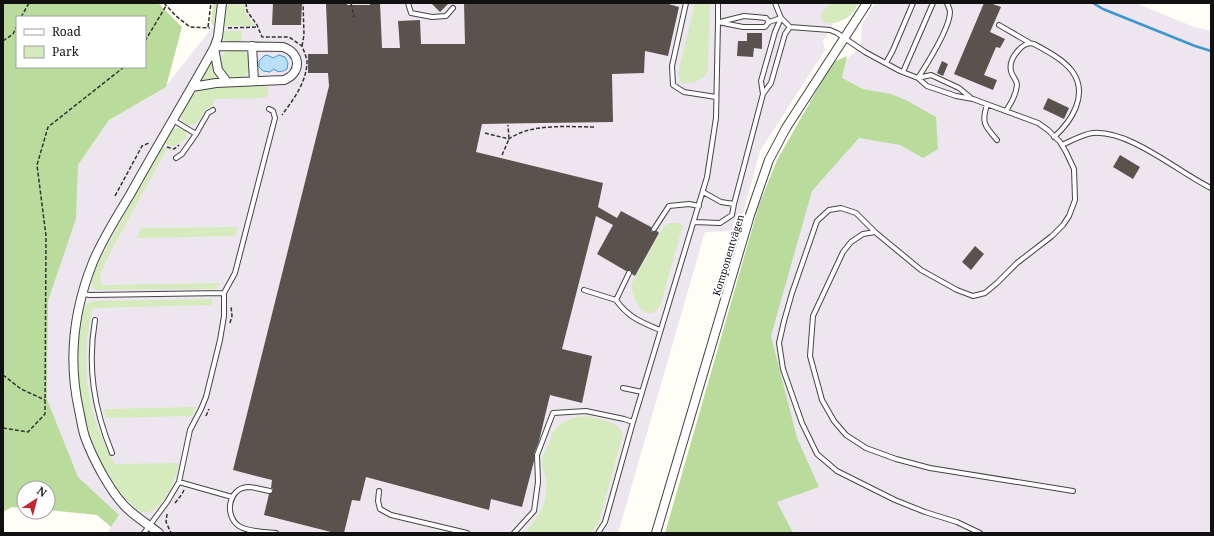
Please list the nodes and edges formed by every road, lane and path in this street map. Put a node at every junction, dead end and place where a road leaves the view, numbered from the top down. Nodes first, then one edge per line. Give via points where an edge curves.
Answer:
1 (29, 3) edge
2 (164, 3) edge
3 (211, 3) edge
4 (222, 3) edge
5 (246, 3) edge
6 (304, 3) edge
7 (351, 3) edge
8 (408, 3) edge
9 (686, 3) edge
10 (718, 3) edge
11 (775, 3) edge
12 (867, 3) edge
13 (913, 3) edge
14 (933, 3) edge
15 (947, 3) edge
16 (166, 6) junction
17 (453, 8) dead end
18 (22, 16) edge
19 (354, 17) dead end
20 (781, 18) junction
21 (718, 22) junction
22 (770, 22) junction
23 (999, 25) dead end
24 (208, 27) junction
25 (257, 27) junction
26 (790, 27) junction
27 (16, 28) edge
28 (219, 28) junction
29 (262, 37) dead end
30 (844, 38) junction
31 (146, 39) edge
32 (3, 41) edge
33 (1030, 43) junction
34 (252, 46) junction
35 (302, 46) dead end
36 (214, 47) junction
37 (886, 63) junction
38 (123, 68) edge
39 (903, 72) junction
40 (918, 78) junction
41 (254, 81) junction
42 (226, 82) junction
43 (192, 87) junction
44 (763, 94) junction
45 (716, 98) junction
46 (972, 99) junction
47 (987, 105) junction
48 (269, 109) dead end
49 (213, 110) dead end
50 (1006, 111) junction
51 (173, 120) junction
52 (508, 126) dead end
53 (594, 127) dead end
54 (485, 133) dead end
55 (196, 134) junction
56 (1054, 137) junction
57 (509, 139) junction
58 (996, 140) dead end
59 (152, 142) dead end
60 (189, 143) junction
61 (163, 145) dead end
62 (1062, 145) junction
63 (502, 155) dead end
64 (176, 158) dead end
65 (1211, 188) edge
66 (703, 192) junction
67 (115, 196) dead end
68 (734, 204) junction
69 (699, 206) junction
70 (694, 222) junction
71 (654, 229) dead end
72 (874, 232) junction
73 (629, 273) dead end
74 (584, 290) dead end
75 (224, 293) junction
76 (82, 294) junction
77 (616, 300) junction
78 (95, 320) dead end
79 (660, 330) junction
80 (3, 375) edge
81 (623, 388) dead end
82 (642, 392) junction
83 (45, 400) junction
84 (633, 422) junction
85 (3, 428) edge
86 (112, 453) dead end
87 (179, 482) junction
88 (270, 491) dead end
89 (379, 491) dead end
90 (1073, 491) dead end
91 (232, 497) junction
92 (149, 525) junction
93 (144, 533) edge
94 (159, 533) edge
95 (276, 533) edge
96 (467, 533) edge
97 (514, 533) edge
98 (598, 533) edge
99 (656, 533) edge
100 (980, 533) edge

1 - 18 path
2 - 16 path
3 - 24 path
4 - 28 street
5 - 25 path via 246,12
6 - 35 path
7 - 19 path
8 - 17 lane via 411,13 432,17 446,16
9 - 45 lane via 672,66 673,85 684,92
10 - 21 lane
11 - 20 lane
12 - 30 street, Komponentvägen
13 - 37 lane
14 - 39 lane
15 - 40 lane via 950,10 949,20
16 - 24 path via 190,27
16 - 31 path
20 - 22 lane
20 - 26 lane
20 - 44 lane via 761,80
21 - 22 lane via 743,27 764,27
21 - 22 lane via 744,16 766,18
21 - 45 lane
23 - 33 lane
24 - 28 path
25 - 28 path
25 - 29 path
26 - 30 lane via 830,30
26 - 44 lane via 785,34 771,83
27 - 32 path via 13,34
28 - 36 street
30 - 37 lane
30 - 99 street, Komponentvägen via 786,128 769,160 750,215
33 - 50 lane via 1019,50 1012,60 1010,70 1017,83 1016,94
33 - 56 lane via 1045,50 1072,71 1077,79 1080,91 1076,107 1071,118
34 - 36 street
34 - 41 street
34 - 41 street via 283,47 289,49 297,59 297,66 289,78
36 - 42 street via 218,70
36 - 43 street
37 - 39 lane
38 - 83 path via 48,127 37,166 46,236
39 - 40 lane
40 - 46 lane via 926,86
40 - 46 lane via 931,76 944,80
41 - 42 street
42 - 43 street
43 - 51 street
44 - 68 lane
45 - 66 lane via 716,118
46 - 47 lane
47 - 50 lane
47 - 58 lane via 984,121
48 - 75 lane via 273,111 274,118 250,218 235,273
49 - 55 lane via 208,113
50 - 56 lane via 1038,123
51 - 55 lane
51 - 76 street via 94,261
52 - 57 path
53 - 57 path via 546,127 517,134
54 - 57 path
55 - 60 lane
56 - 62 lane
57 - 63 path
59 - 67 path via 142,146
60 - 61 path via 185,141 174,149
60 - 64 lane
62 - 65 lane via 1093,133 1120,136
62 - 72 lane via 1074,169 1075,200 1070,216 1052,236 1016,262 985,293 973,296 938,281
66 - 68 lane via 721,202
66 - 69 lane
68 - 70 lane via 732,215 720,223
69 - 70 lane
69 - 71 lane via 669,206
70 - 79 lane
72 - 90 lane via 863,234 851,242 843,252 813,316 810,356 822,400 834,421 846,435 866,448 896,459 930,468
72 - 100 lane via 856,213 841,208 829,210 817,221 792,293 780,343 783,369 802,424 817,454 837,471 901,502
73 - 77 lane
74 - 77 lane
75 - 76 lane via 90,296
75 - 87 lane via 220,340 206,397 190,430
76 - 92 street via 73,346 73,376 84,436 113,490 129,510
77 - 79 lane via 639,321
78 - 86 lane via 91,342 95,399 103,432
79 - 82 lane
80 - 83 path via 21,389
81 - 82 lane
82 - 84 lane
83 - 85 path via 45,414 28,432
84 - 97 lane via 586,411 554,413 538,455 534,511
84 - 98 lane via 605,522
87 - 91 lane
87 - 92 lane
88 - 91 lane via 248,487 237,491
89 - 96 lane via 380,509 391,515
91 - 95 lane via 229,510 233,521 241,527 258,532
92 - 93 lane
92 - 94 street

